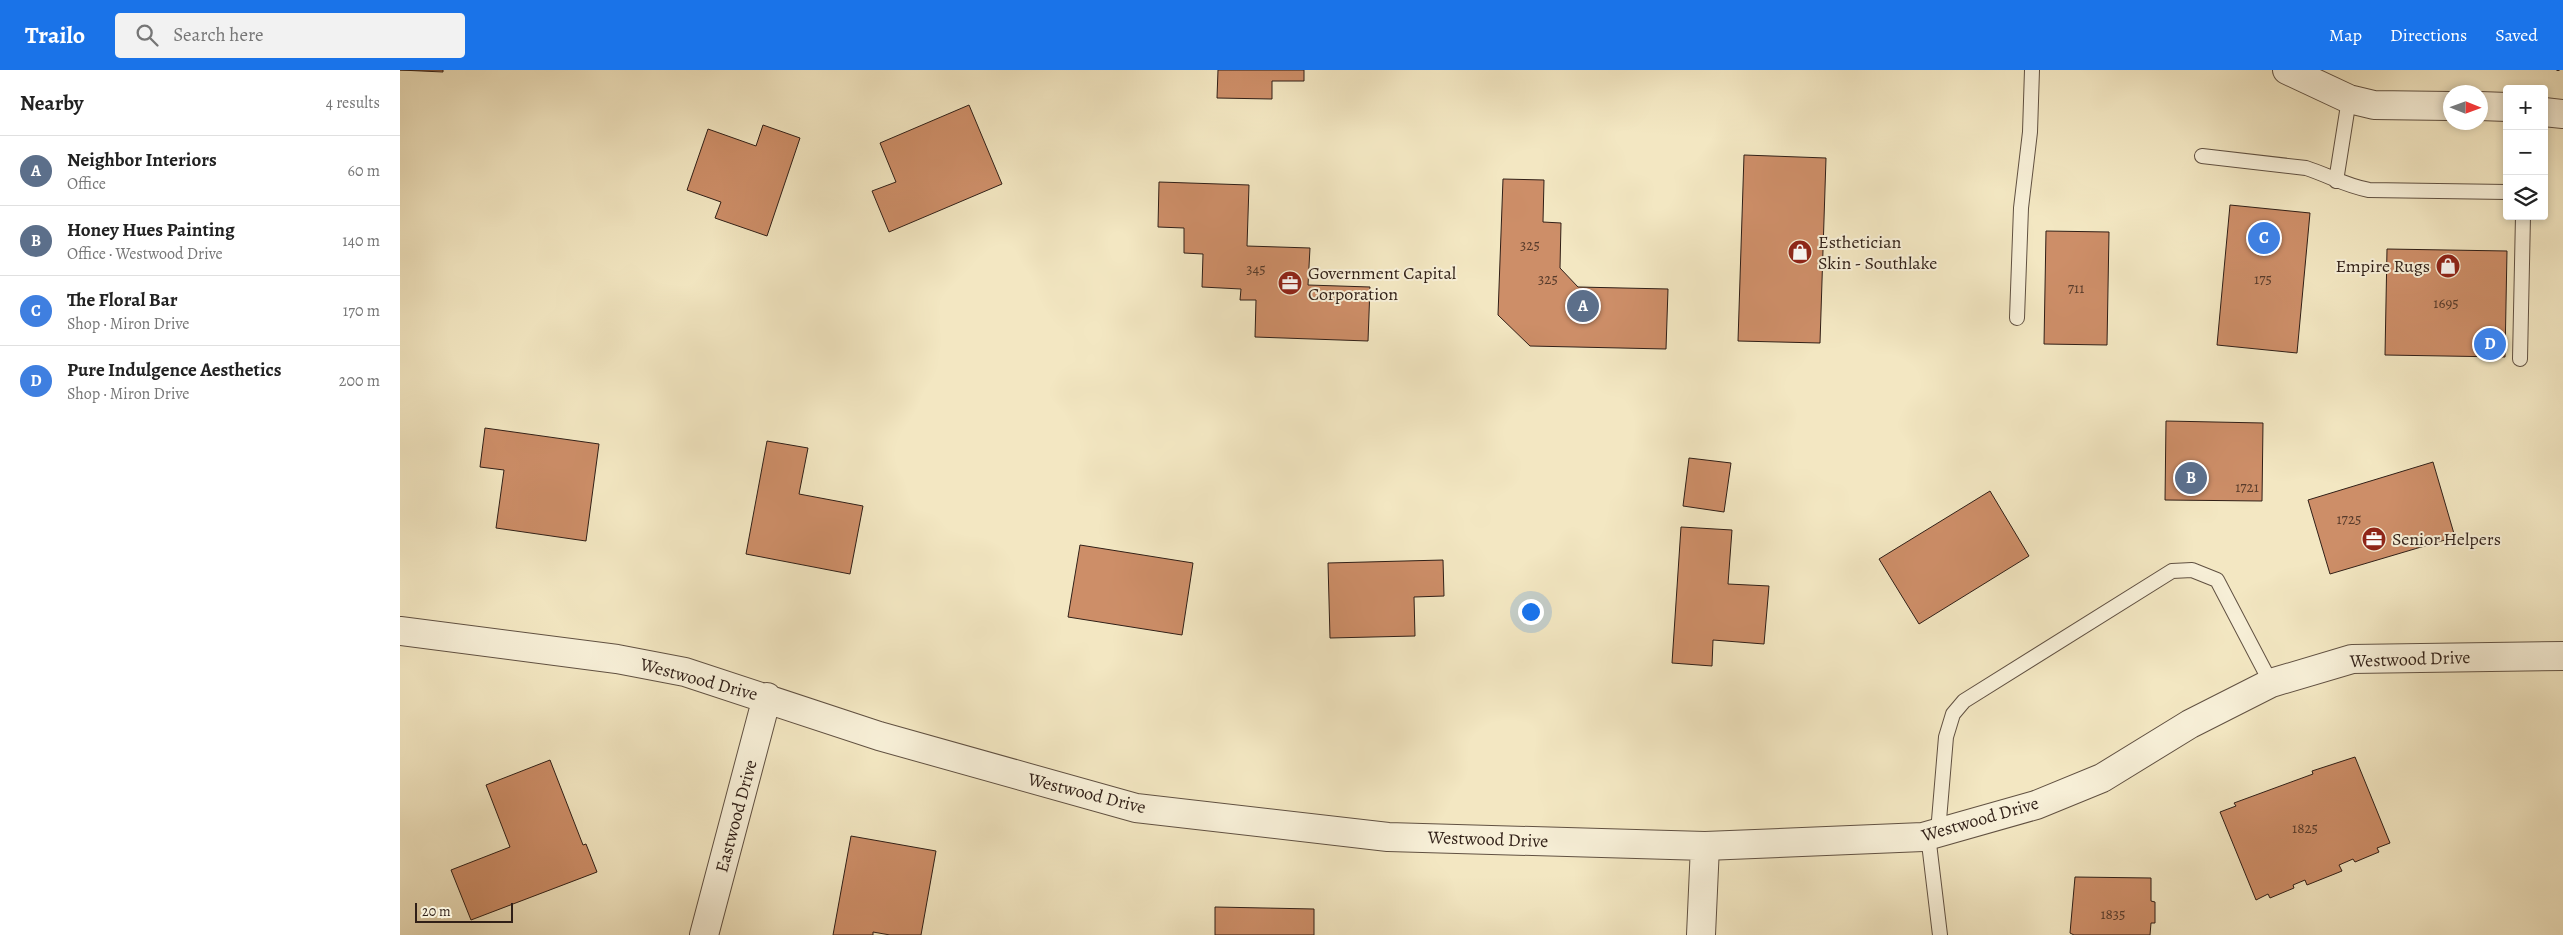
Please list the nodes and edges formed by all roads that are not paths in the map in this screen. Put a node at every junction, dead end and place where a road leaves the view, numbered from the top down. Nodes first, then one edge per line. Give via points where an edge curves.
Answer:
1 (2032, 70) edge
2 (2286, 70) edge
3 (2349, 99) junction
4 (2443, 106) edge
5 (2488, 106) edge
6 (2503, 107) edge
7 (2548, 112) edge
8 (2563, 114) edge
9 (2202, 156) dead end
10 (2336, 181) junction
11 (2503, 192) edge
12 (2523, 220) edge
13 (2017, 318) dead end
14 (2520, 359) dead end
15 (400, 631) edge
16 (2563, 656) edge
17 (2271, 683) junction
18 (768, 698) junction
19 (1933, 834) junction
20 (1705, 846) junction
21 (704, 935) edge
22 (1701, 935) edge
23 (1940, 935) edge

1 - 13 lane via 2030,132 2021,208
2 - 3 street
3 - 4 street via 2374,105
3 - 10 lane
5 - 6 street
7 - 8 street
9 - 10 lane via 2306,168
10 - 11 lane via 2369,190
12 - 14 lane
15 - 18 street, Westwood Drive via 617,659 685,672
16 - 17 street, Westwood Drive via 2352,658
17 - 19 street, Westwood Drive via 2190,724 2102,778 2036,804
17 - 19 lane via 2217,580 2192,570 2172,571 1964,702 1953,714 1946,737
18 - 20 street, Westwood Drive via 879,736 1136,808 1388,836
18 - 21 street, Eastwood Drive
19 - 20 street, Westwood Drive
19 - 23 lane
20 - 22 street

